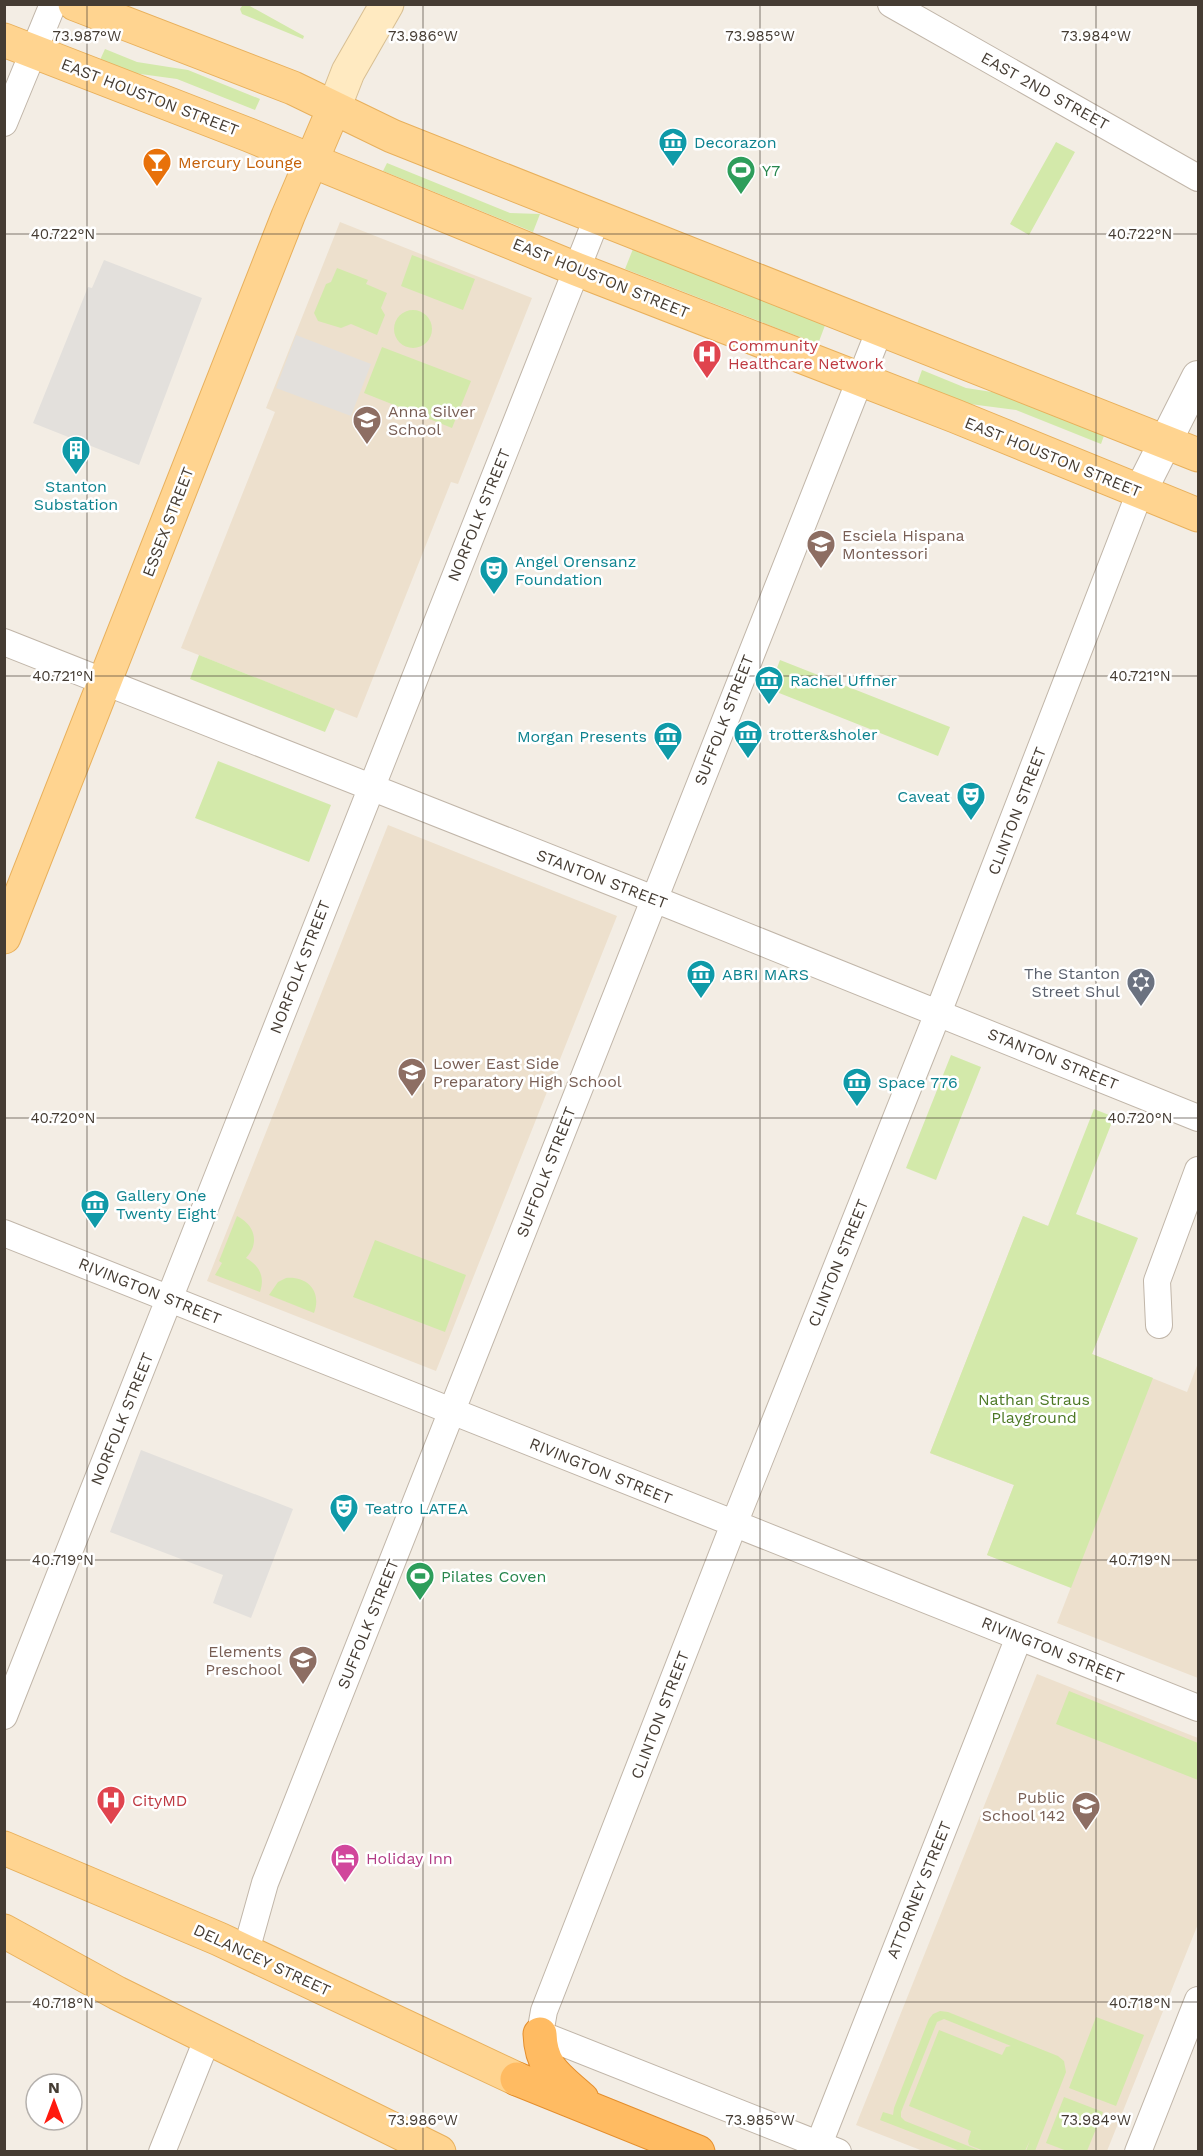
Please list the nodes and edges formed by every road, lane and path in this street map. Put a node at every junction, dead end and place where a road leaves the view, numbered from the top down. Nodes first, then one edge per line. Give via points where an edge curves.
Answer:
1 (53, 4) edge
2 (75, 4) edge
3 (387, 4) edge
4 (891, 4) edge
5 (19, 46) edge
6 (334, 108) junction
7 (4, 123) edge
8 (311, 161) junction
9 (1198, 178) edge
10 (597, 218) junction
11 (576, 269) junction
12 (880, 329) junction
13 (1198, 377) edge
14 (859, 379) junction
15 (1164, 442) junction
16 (1198, 456) edge
17 (1140, 492) junction
18 (1198, 515) edge
19 (4, 642) edge
20 (105, 681) junction
21 (371, 787) junction
22 (654, 900) junction
23 (4, 937) edge
24 (938, 1013) junction
25 (1198, 1118) edge
26 (1198, 1170) edge
27 (4, 1233) edge
28 (170, 1299) junction
29 (1160, 1325) dead end
30 (452, 1411) junction
31 (734, 1524) junction
32 (1019, 1637) junction
33 (1198, 1708) edge
34 (4, 1716) edge
35 (4, 1848) edge
36 (4, 1931) edge
37 (246, 1951) junction
38 (1198, 2000) edge
39 (540, 2034) junction
40 (208, 2037) junction
41 (517, 2079) joint
42 (593, 2109) junction
43 (829, 2148) edge
44 (432, 2150) edge
45 (162, 2151) edge
46 (698, 2151) edge
47 (1138, 2151) edge

1 - 5 street
2 - 6 main road via 293,88
3 - 6 main road via 348,72
4 - 9 street, EAST 2ND STREET
5 - 7 street
5 - 8 main road, EAST HOUSTON STREET
6 - 8 main road, ESSEX STREET
6 - 10 main road via 392,136
8 - 11 main road, EAST HOUSTON STREET
8 - 20 main road, ESSEX STREET
10 - 11 street, NORFOLK STREET
10 - 12 main road
11 - 14 main road, EAST HOUSTON STREET
11 - 21 street, NORFOLK STREET
12 - 14 street, SUFFOLK STREET
12 - 15 main road
13 - 15 street
14 - 17 main road, EAST HOUSTON STREET
14 - 22 street, SUFFOLK STREET
15 - 16 main road
15 - 17 street
17 - 18 main road, EAST HOUSTON STREET
17 - 24 street, CLINTON STREET
19 - 20 street, STANTON STREET
20 - 21 street, STANTON STREET
20 - 23 main road, ESSEX STREET
21 - 22 street, STANTON STREET
21 - 28 street, NORFOLK STREET
22 - 24 street, STANTON STREET
22 - 30 street, SUFFOLK STREET
24 - 25 street, STANTON STREET
24 - 31 street, CLINTON STREET
26 - 29 street via 1157,1281
27 - 28 street, RIVINGTON STREET
28 - 30 street, RIVINGTON STREET
28 - 34 street, NORFOLK STREET
30 - 31 street, RIVINGTON STREET
30 - 37 street, SUFFOLK STREET via 265,1883
31 - 32 street, RIVINGTON STREET
31 - 39 street, CLINTON STREET via 544,2011
32 - 33 street, RIVINGTON STREET
32 - 43 street, ATTORNEY STREET
35 - 37 main road, DELANCEY STREET
36 - 40 main road
37 - 41 main road, DELANCEY STREET
38 - 47 street
39 - 42 highway via 544,2061
39 - 43 street
40 - 44 main road
40 - 45 street
41 - 42 highway
42 - 46 highway

